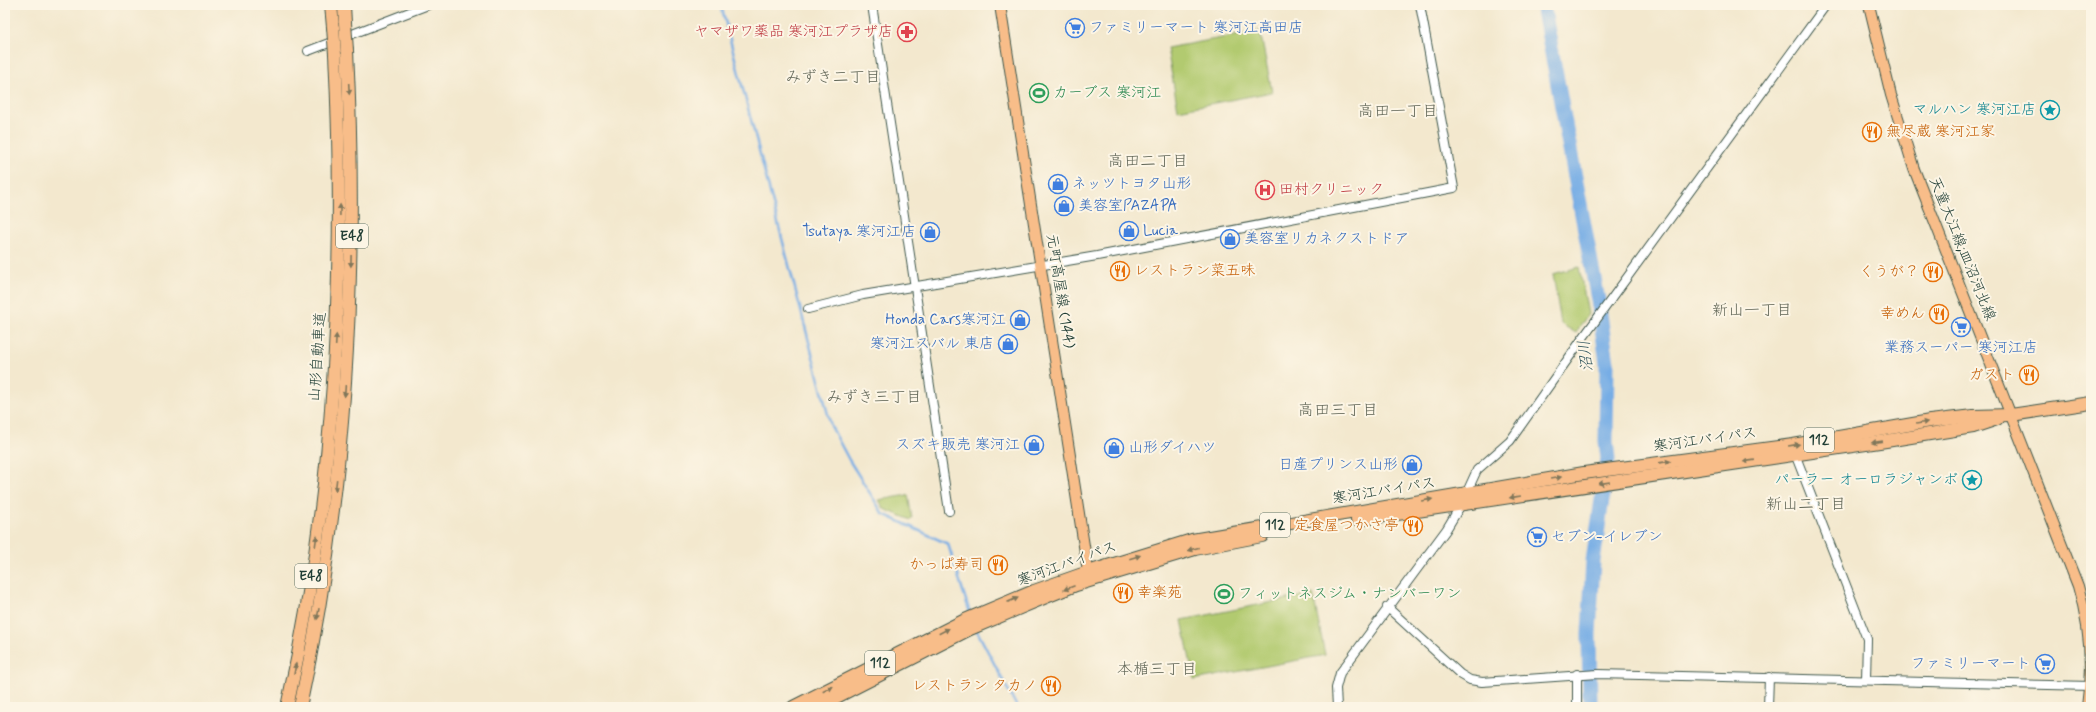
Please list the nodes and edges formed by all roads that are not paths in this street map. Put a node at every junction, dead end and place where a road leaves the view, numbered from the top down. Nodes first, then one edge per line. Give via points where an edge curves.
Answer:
1 (331, 5) edge
2 (344, 5) edge
3 (428, 5) edge
4 (872, 5) edge
5 (1000, 5) edge
6 (1420, 5) edge
7 (1826, 5) edge
8 (1869, 5) edge
9 (308, 51) dead end
10 (1041, 265) junction
11 (916, 286) junction
12 (808, 310) dead end
13 (2091, 403) edge
14 (2011, 415) junction
15 (1795, 454) junction
16 (1627, 473) junction
17 (1462, 500) junction
18 (949, 512) dead end
19 (1089, 577) junction
20 (1387, 607) junction
21 (974, 622) junction
22 (1577, 674) junction
23 (1769, 678) junction
24 (1866, 680) junction
25 (2091, 686) edge
26 (287, 707) edge
27 (300, 707) edge
28 (793, 707) edge
29 (818, 707) edge
30 (1337, 707) edge
31 (1577, 707) edge
32 (1768, 707) edge
33 (2087, 707) edge

26 -> 1 highway, 山形自動車道 / E48, bridge via 308,598 328,444 337,316 339,132
2 -> 27 highway, 山形自動車道 / E48, bridge via 352,201 351,287 343,421 320,600
3 - 9 street
4 - 11 street
5 - 10 main road, 元町高屋線 (144)
6 - 10 street via 1454,188
7 - 17 street via 1510,441 1477,470
8 - 14 main road, 天童大江線;皿沼河北線 via 1891,95 1912,163
10 - 11 street
10 - 19 main road, 元町高屋線 (144)
11 - 12 street via 863,295
11 - 18 street
13 - 14 highway, 寒河江バイパス / 112
14 -> 15 highway, 寒河江バイパス / 112 via 1973,427
16 -> 14 highway, 寒河江バイパス / 112 via 1930,421
14 - 25 main road, 天童大江線;皿沼河北線 via 2084,605 2091,647
15 -> 16 highway, 寒河江バイパス / 112
15 - 24 street via 1867,639
16 -> 17 highway, 寒河江バイパス / 112 via 1581,486
17 -> 16 highway, 寒河江バイパス / 112 via 1584,473
17 - 19 highway, 寒河江バイパス / 112 via 1305,520 1192,540
17 - 20 street via 1446,530
19 - 21 highway, 寒河江バイパス / 112 via 1034,591
20 - 22 street via 1460,674 1470,680 1482,682
20 - 30 street via 1340,673 1336,688
28 -> 21 highway, 寒河江バイパス / 112
21 - 29 highway, 寒河江バイパス / 112
22 - 23 street
22 - 31 street
23 - 24 street
23 - 32 street
24 - 25 street
25 - 33 main road, 天童大江線;皿沼河北線

